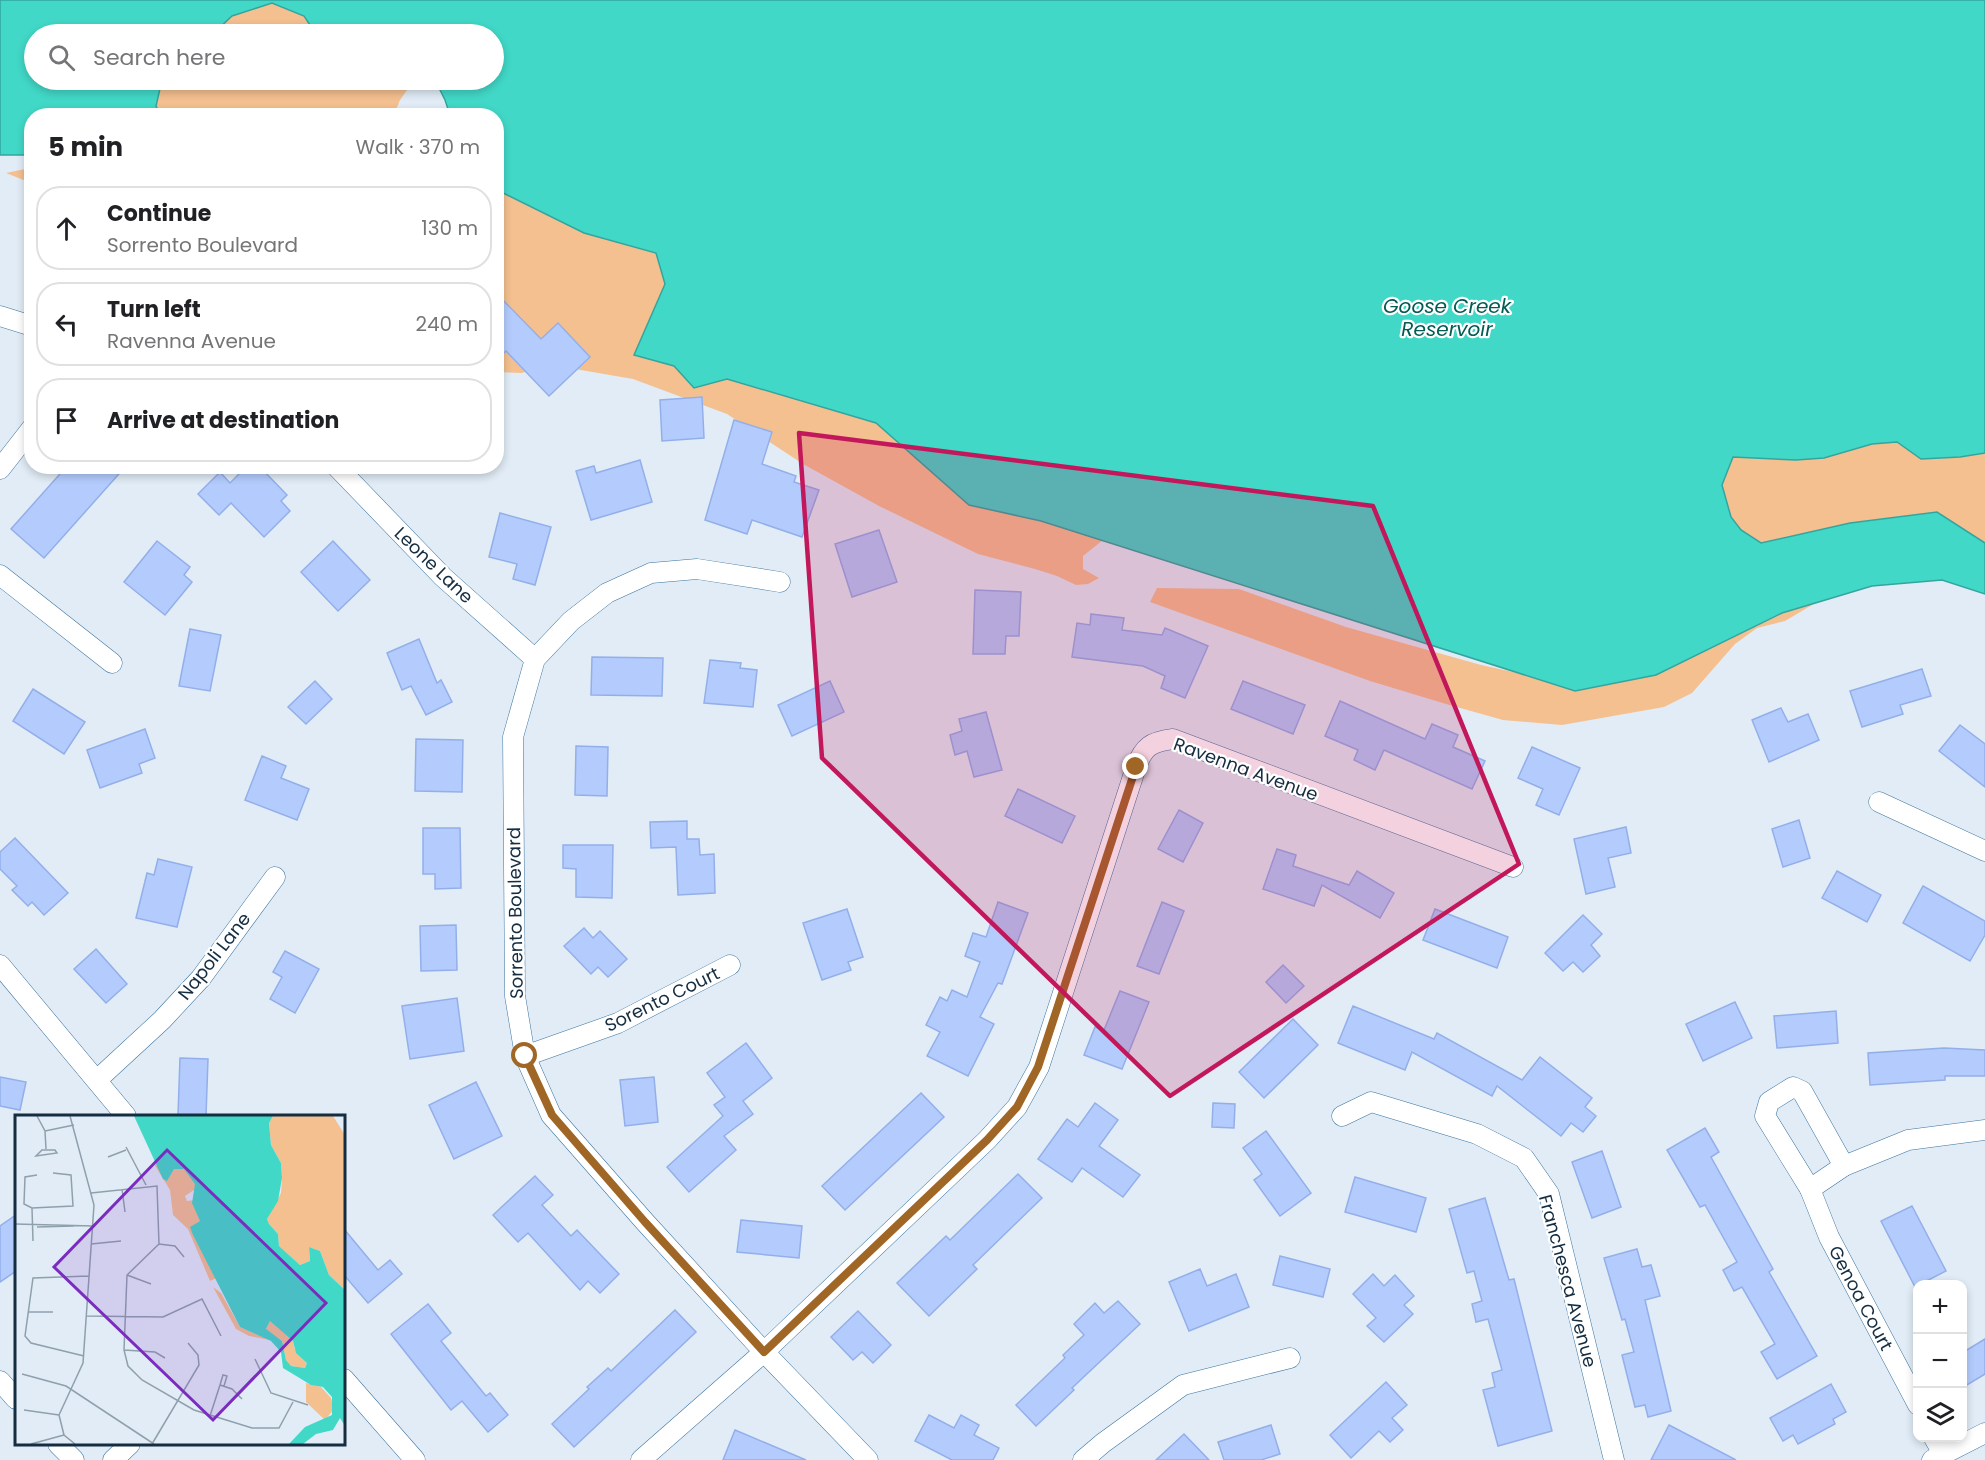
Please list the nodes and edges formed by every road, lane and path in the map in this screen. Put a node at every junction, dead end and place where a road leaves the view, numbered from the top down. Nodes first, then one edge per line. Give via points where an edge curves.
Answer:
1 (0, 316) edge
2 (24, 324) edge
3 (24, 438) edge
4 (0, 469) edge
5 (344, 474) edge
6 (0, 575) edge
7 (780, 582) dead end
8 (535, 659) junction
9 (112, 663) dead end
10 (1879, 802) dead end
11 (1985, 851) edge
12 (1513, 867) dead end
13 (274, 877) dead end
14 (0, 965) edge
15 (730, 965) dead end
16 (525, 1056) junction
17 (97, 1080) junction
18 (125, 1115) edge
19 (1342, 1116) dead end
20 (1985, 1130) edge
21 (1844, 1166) junction
22 (1810, 1189) junction
23 (764, 1352) junction
24 (1290, 1358) dead end
25 (345, 1380) edge
26 (0, 1381) edge
27 (1913, 1397) edge
28 (15, 1398) edge
29 (1985, 1433) edge
30 (1935, 1442) edge
31 (60, 1445) edge
32 (128, 1445) edge
33 (1938, 1458) edge
34 (74, 1460) edge
35 (113, 1460) edge
36 (415, 1460) edge
37 (641, 1460) edge
38 (868, 1460) edge
39 (1083, 1460) edge
40 (1614, 1460) edge

1 - 2 street
3 - 4 street
5 - 8 street, Leone Lane via 443,577
6 - 9 street
7 - 8 street, Sorrento Boulevard via 697,569 651,573 607,593 571,621
8 - 16 street, Sorrento Boulevard via 513,737 514,996
10 - 11 street
12 - 23 street, Ravenna Avenue via 1173,739 1156,742 1139,759 1038,1067 1017,1107
13 - 17 street, Napoli Lane via 201,978
14 - 17 street
15 - 16 street, Sorento Court via 618,1023
16 - 23 street, Sorrento Boulevard via 552,1115
17 - 18 street
19 - 40 street, Franchesca Avenue via 1371,1102 1478,1134 1524,1158 1549,1194
20 - 21 street via 1908,1140
21 - 22 street
21 - 22 street, Genoa Court via 1803,1091 1793,1087 1768,1102 1766,1116
22 - 27 street, Genoa Court via 1829,1236
23 - 37 street, Ravenna Avenue
23 - 38 street, Sorrento Boulevard
24 - 39 street via 1183,1385
25 - 36 street
26 - 28 street
29 - 33 street
30 - 33 street
31 - 34 street
32 - 35 street

